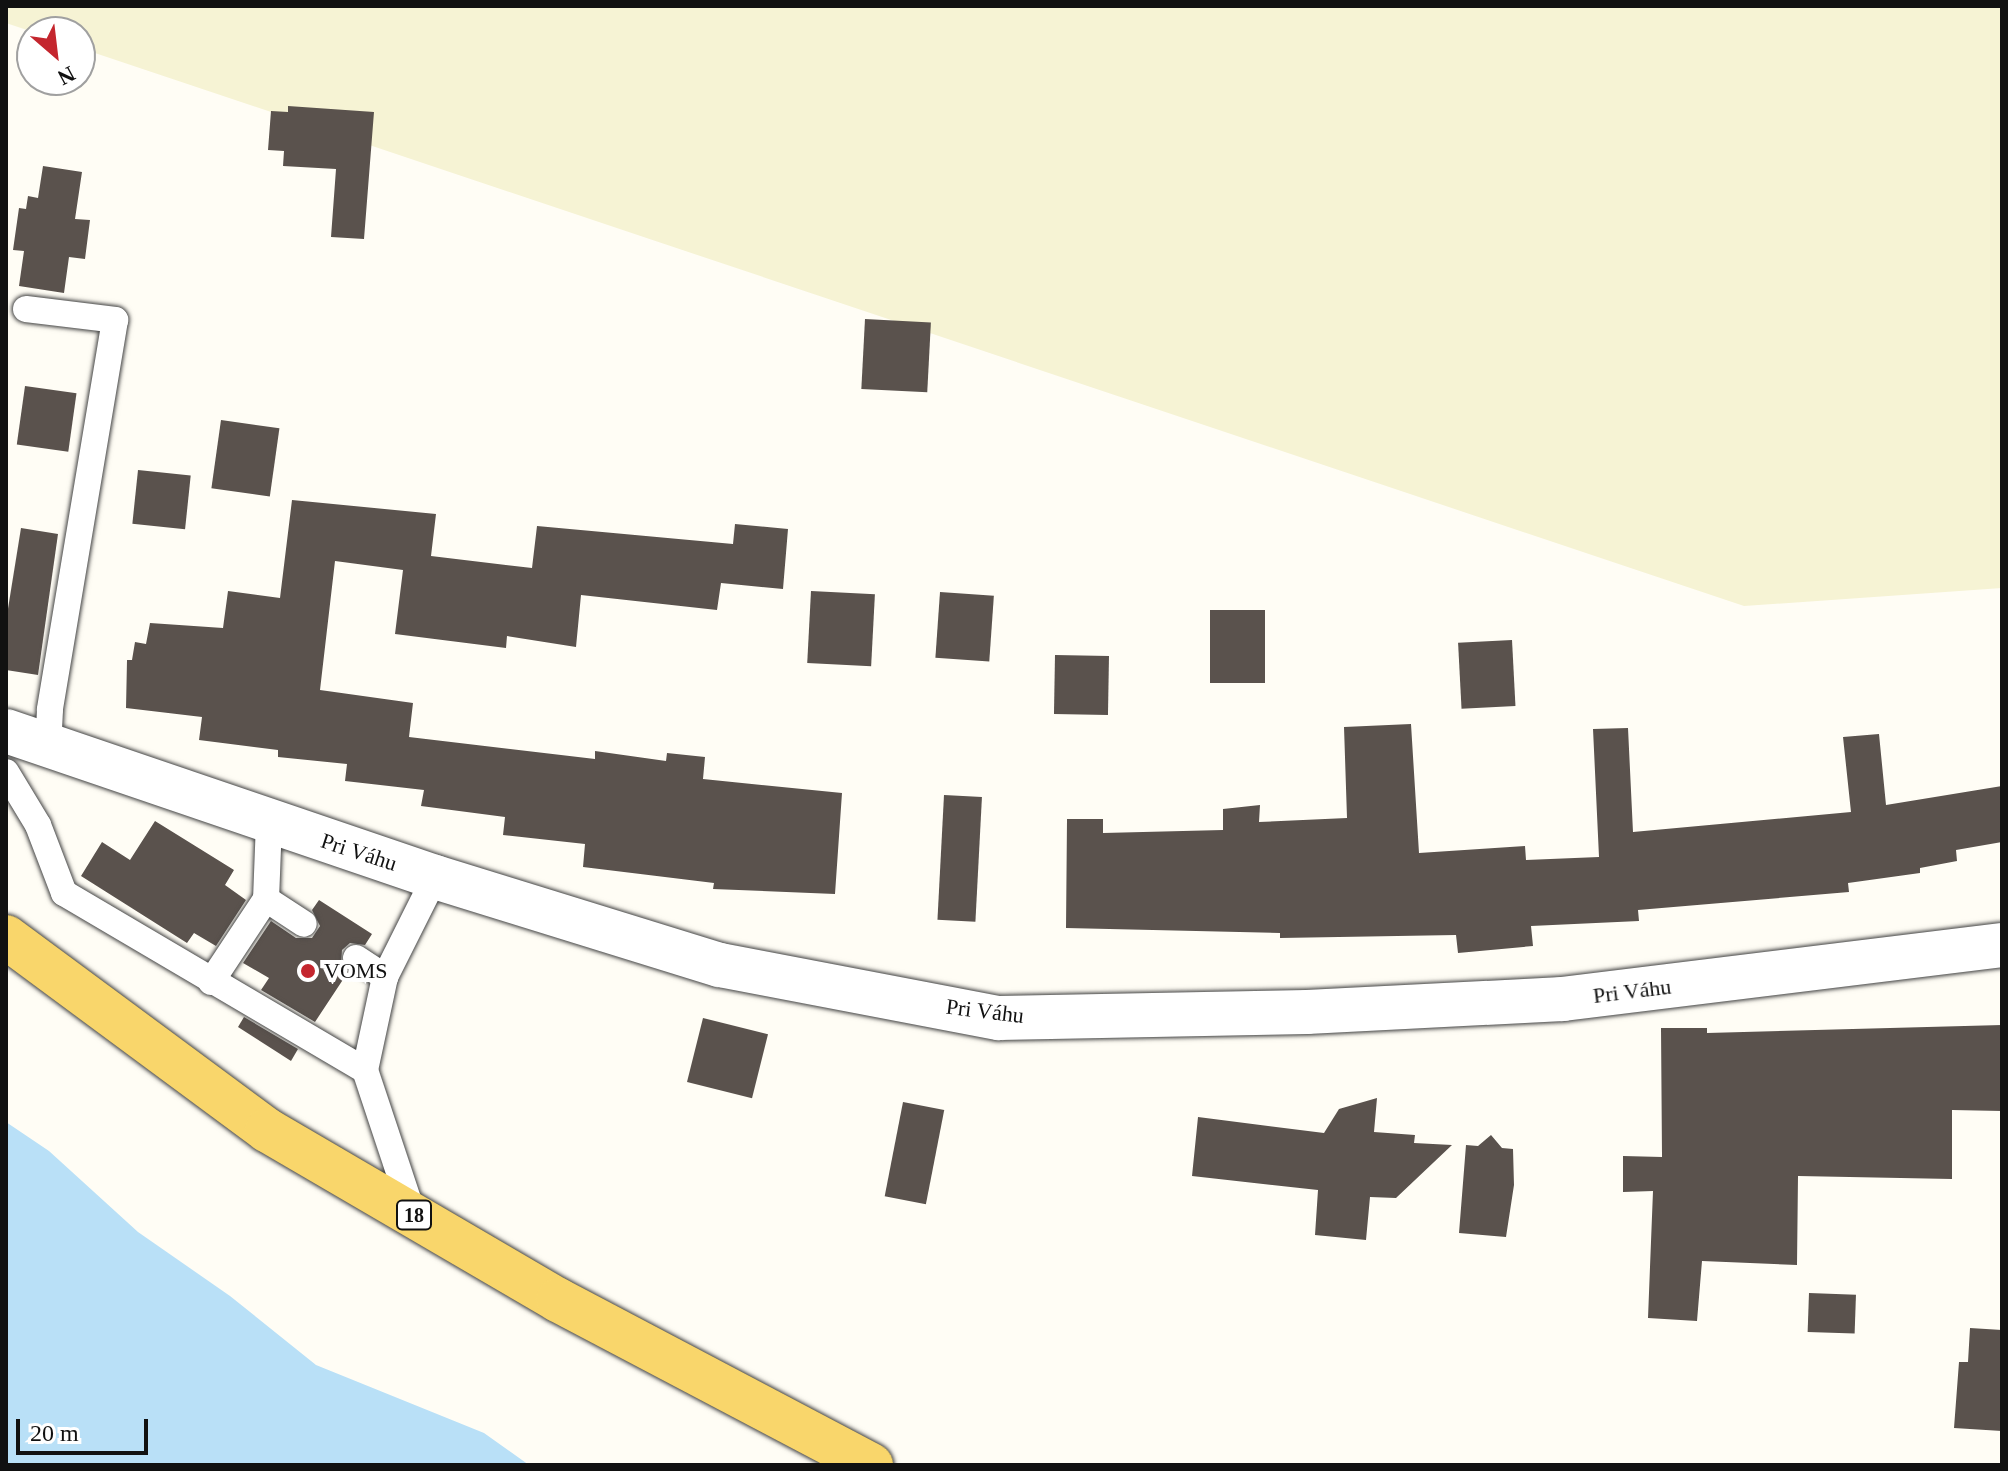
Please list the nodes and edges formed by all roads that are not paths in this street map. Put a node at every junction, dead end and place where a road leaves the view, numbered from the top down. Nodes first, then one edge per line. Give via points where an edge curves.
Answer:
1 (26, 309) dead end
2 (6, 731) edge
3 (48, 746) junction
4 (6, 772) edge
5 (269, 822) junction
6 (435, 877) junction
7 (266, 899) junction
8 (304, 924) dead end
9 (6, 937) edge
10 (2002, 945) edge
11 (356, 958) dead end
12 (385, 977) junction
13 (211, 982) junction
14 (365, 1070) junction
15 (413, 1214) junction
16 (871, 1465) edge

1 - 3 lane via 115,320
2 - 3 street, Pri Váhu
3 - 5 street, Pri Váhu
4 - 13 lane via 38,825 64,893
5 - 6 street, Pri Váhu
5 - 7 lane
6 - 10 street, Pri Váhu via 720,965 999,1018 1307,1012 1563,999
6 - 12 lane
7 - 8 lane
7 - 13 lane
9 - 15 main road, 18 via 267,1130
11 - 12 lane
12 - 14 lane
13 - 14 lane
14 - 15 lane
15 - 16 main road, 18 via 686,1371

